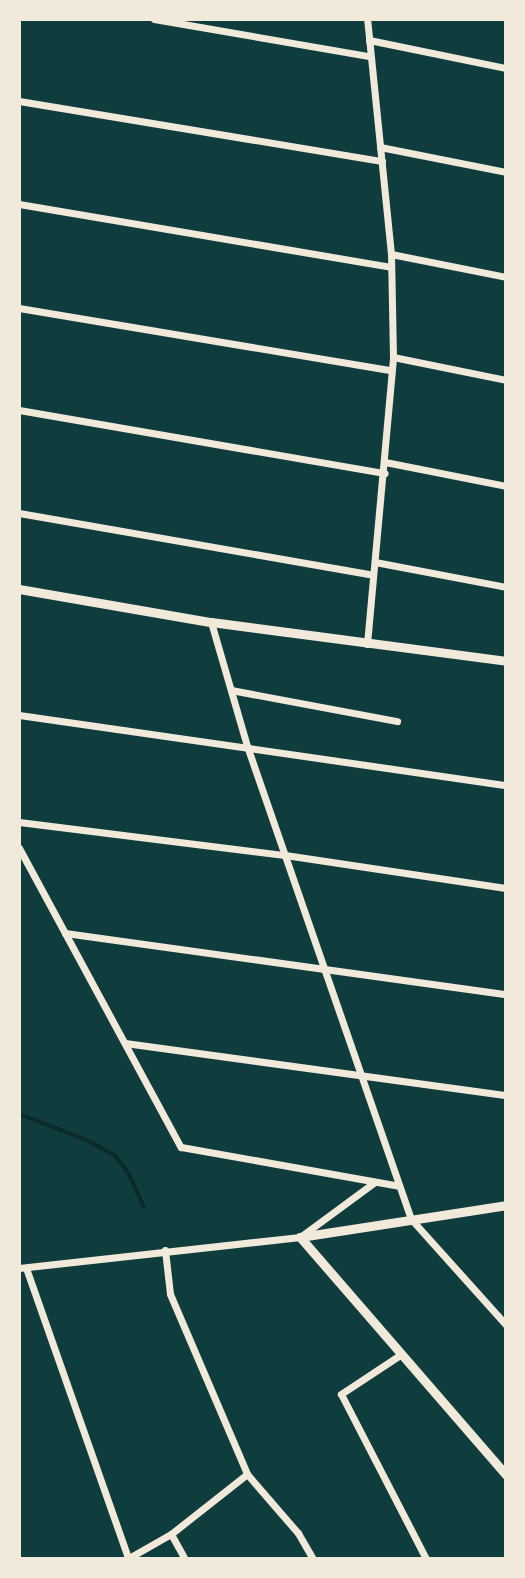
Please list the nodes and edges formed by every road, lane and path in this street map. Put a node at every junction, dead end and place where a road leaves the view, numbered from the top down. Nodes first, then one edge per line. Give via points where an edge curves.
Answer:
1 (154, 19) edge
2 (367, 19) edge
3 (369, 40) junction
4 (369, 56) junction
5 (506, 68) edge
6 (19, 101) edge
7 (380, 147) junction
8 (382, 161) junction
9 (506, 172) edge
10 (19, 204) edge
11 (391, 254) junction
12 (391, 267) junction
13 (506, 277) edge
14 (19, 309) edge
15 (393, 358) junction
16 (391, 370) junction
17 (506, 380) edge
18 (19, 410) edge
19 (385, 462) junction
20 (385, 473) junction
21 (506, 486) edge
22 (19, 513) edge
23 (375, 562) junction
24 (373, 575) junction
25 (506, 587) edge
26 (19, 589) edge
27 (211, 622) junction
28 (367, 644) junction
29 (506, 661) edge
30 (231, 690) junction
31 (19, 715) edge
32 (397, 721) dead end
33 (247, 746) junction
34 (506, 785) edge
35 (19, 822) edge
36 (19, 848) edge
37 (285, 855) junction
38 (506, 888) edge
39 (65, 933) junction
40 (324, 970) junction
41 (506, 994) edge
42 (125, 1043) junction
43 (359, 1073) junction
44 (506, 1095) edge
45 (375, 1182) junction
46 (399, 1186) junction
47 (506, 1205) edge
48 (411, 1219) junction
49 (300, 1237) junction
50 (165, 1250) junction
51 (23, 1268) edge
52 (506, 1325) edge
53 (400, 1355) junction
54 (247, 1474) junction
55 (506, 1475) edge
56 (171, 1534) junction
57 (128, 1558) edge
58 (185, 1559) edge
59 (313, 1559) edge
60 (426, 1559) edge

1 - 4 street
2 - 3 street
3 - 4 street
3 - 5 street
4 - 7 street
6 - 8 street
7 - 8 street
7 - 9 street
8 - 11 street
10 - 12 street
11 - 12 street
11 - 13 street
12 - 15 street
14 - 16 street
15 - 16 street
15 - 17 street
16 - 19 street
18 - 20 street
19 - 20 street
19 - 21 street
20 - 23 street
22 - 24 street
23 - 24 street
23 - 25 street
24 - 28 street
26 - 27 street
27 - 28 street
27 - 30 street
28 - 29 street
30 - 32 street
30 - 33 street
31 - 33 street
33 - 34 street
33 - 37 street
35 - 37 street
36 - 39 street
37 - 38 street
37 - 40 street
39 - 40 street
39 - 42 street
40 - 41 street
40 - 43 street
42 - 43 street
42 - 45 street via 181,1147
43 - 44 street
43 - 46 street
45 - 46 street
45 - 49 street
46 - 48 street
47 - 48 street
48 - 49 street
48 - 52 street
49 - 50 street
49 - 53 street
50 - 51 street
50 - 54 street via 170,1294
51 - 57 street
53 - 55 street
53 - 60 street via 341,1394
54 - 56 street
54 - 59 street via 298,1533
56 - 57 street
56 - 58 street

